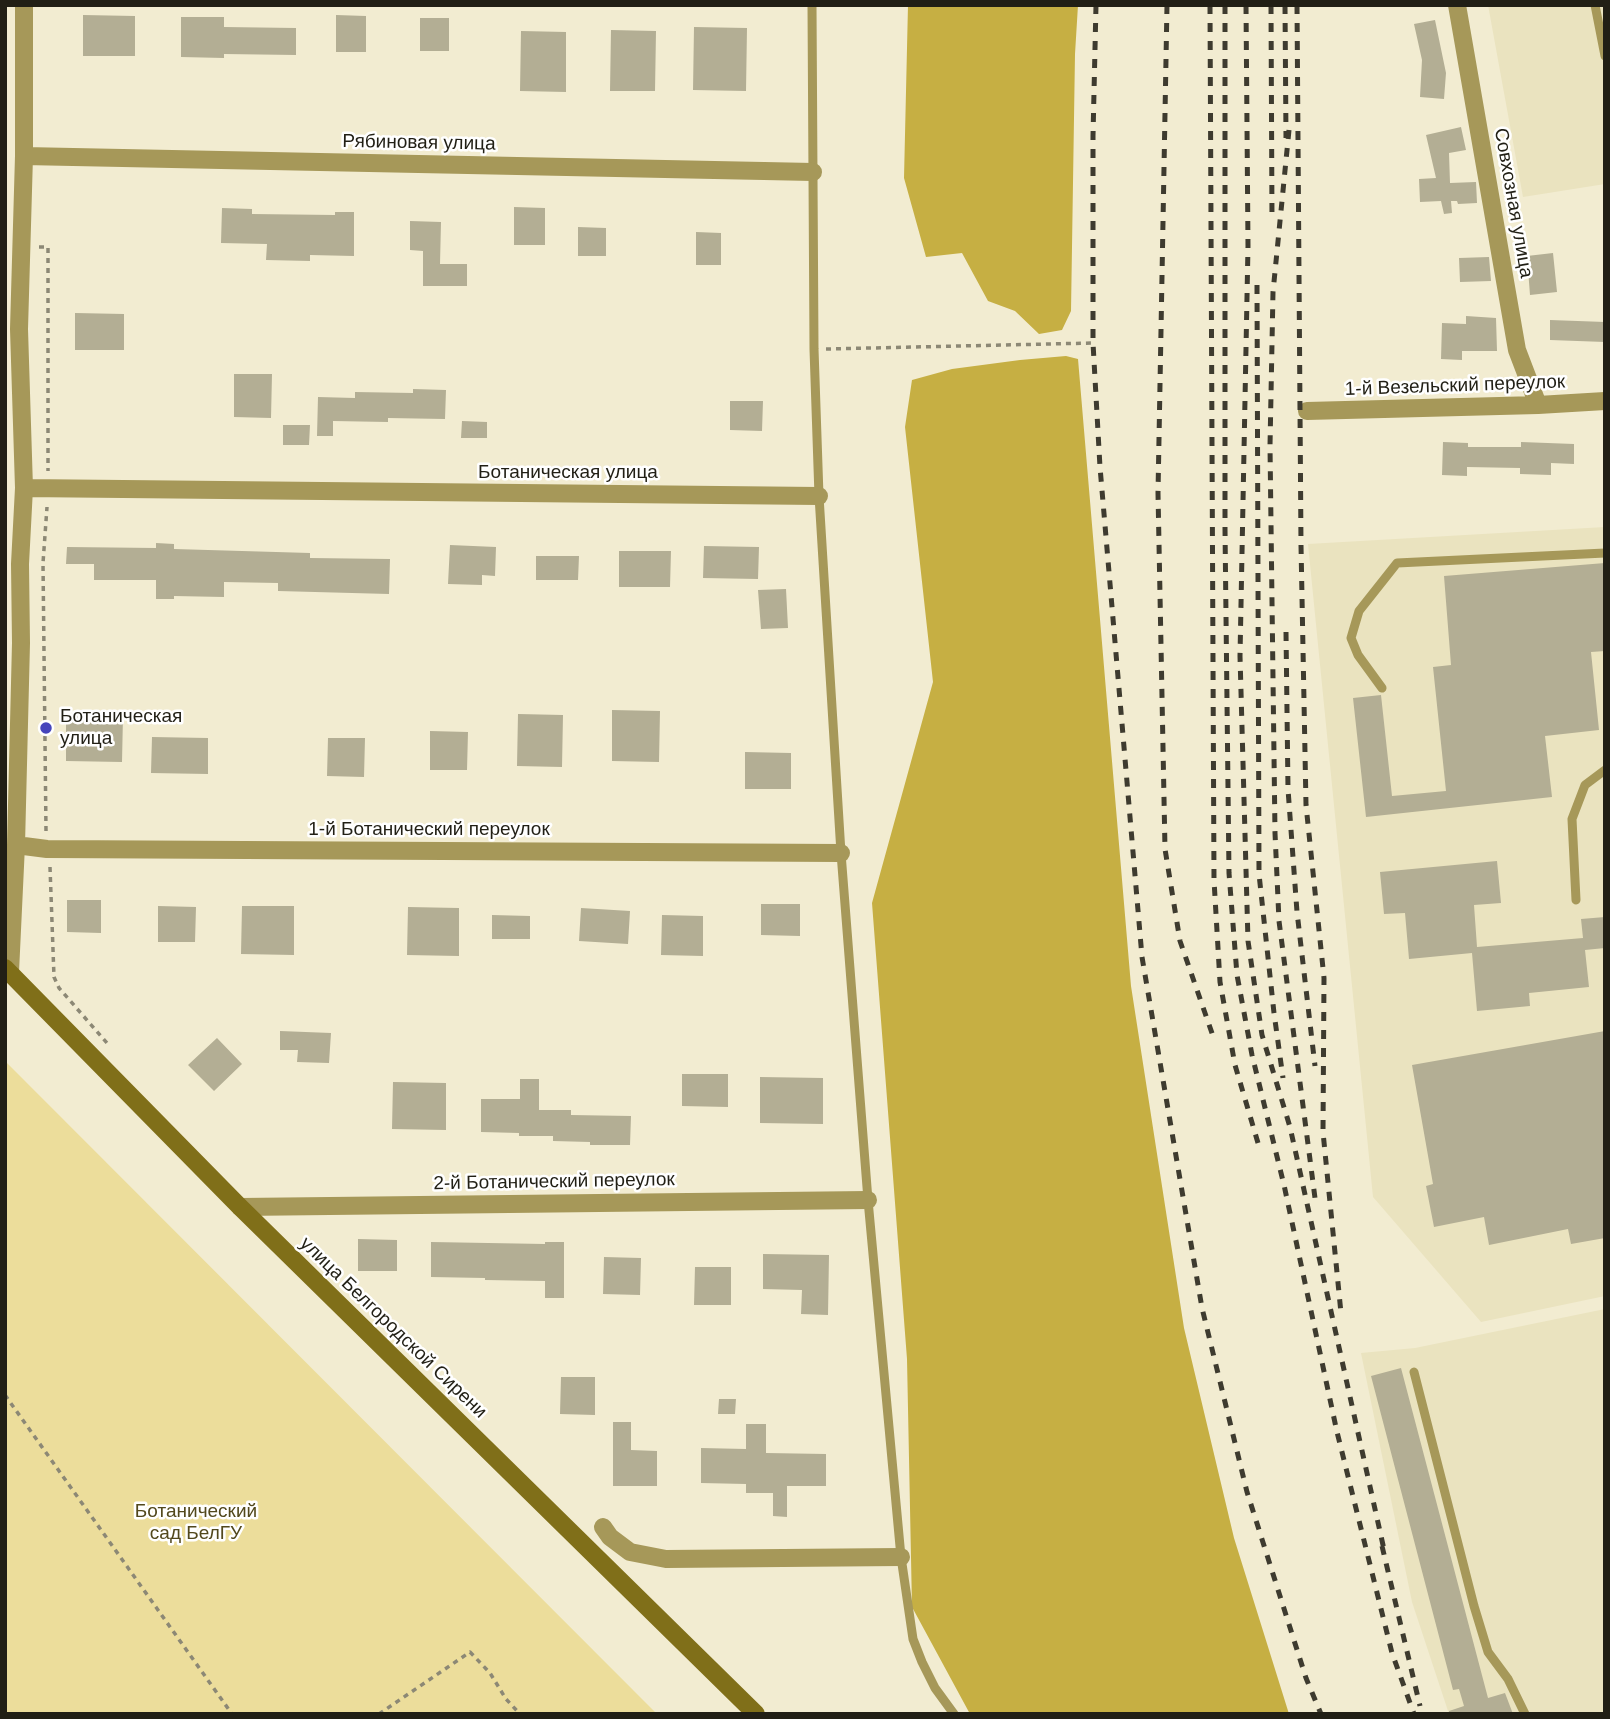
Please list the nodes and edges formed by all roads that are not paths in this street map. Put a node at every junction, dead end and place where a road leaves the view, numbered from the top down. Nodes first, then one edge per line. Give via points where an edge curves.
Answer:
1 (24, 5) edge
2 (812, 5) edge
3 (1457, 5) edge
4 (1595, 5) edge
5 (1605, 56) edge
6 (24, 156) junction
7 (813, 172) junction
8 (12, 328) edge
9 (1605, 401) edge
10 (1538, 405) junction
11 (1307, 411) dead end
12 (24, 488) junction
13 (819, 496) junction
14 (1605, 553) edge
15 (1381, 688) dead end
16 (1605, 770) edge
17 (11, 844) edge
18 (841, 853) junction
19 (1576, 900) dead end
20 (7, 970) edge
21 (868, 1199) junction
22 (240, 1207) junction
23 (1414, 1372) dead end
24 (603, 1527) dead end
25 (901, 1557) junction
26 (756, 1714) edge
27 (954, 1714) edge
28 (1525, 1714) edge

1 - 6 street
2 - 7 lane
3 - 10 street, Совхозная улица via 1517,350
4 - 5 lane
6 - 7 street, Рябиновая улица
6 - 8 street
7 - 13 lane
8 - 12 street
9 - 10 street, 1-й Везельский переулок
10 - 11 street, 1-й Везельский переулок
12 - 13 street, Ботаническая улица
12 - 17 street
13 - 18 lane
14 - 15 lane via 1398,563 1359,611 1352,638
16 - 19 lane via 1585,785 1572,819
17 - 18 street, 1-й Ботанический переулок via 47,849
17 - 20 street
18 - 21 lane
20 - 22 main road, улица Белгородской Сирени
21 - 22 street, 2-й Ботанический переулок
21 - 25 lane
22 - 26 main road, улица Белгородской Сирени
23 - 28 lane via 1488,1652
24 - 25 street via 630,1552 666,1559
25 - 27 lane via 913,1639 935,1688

